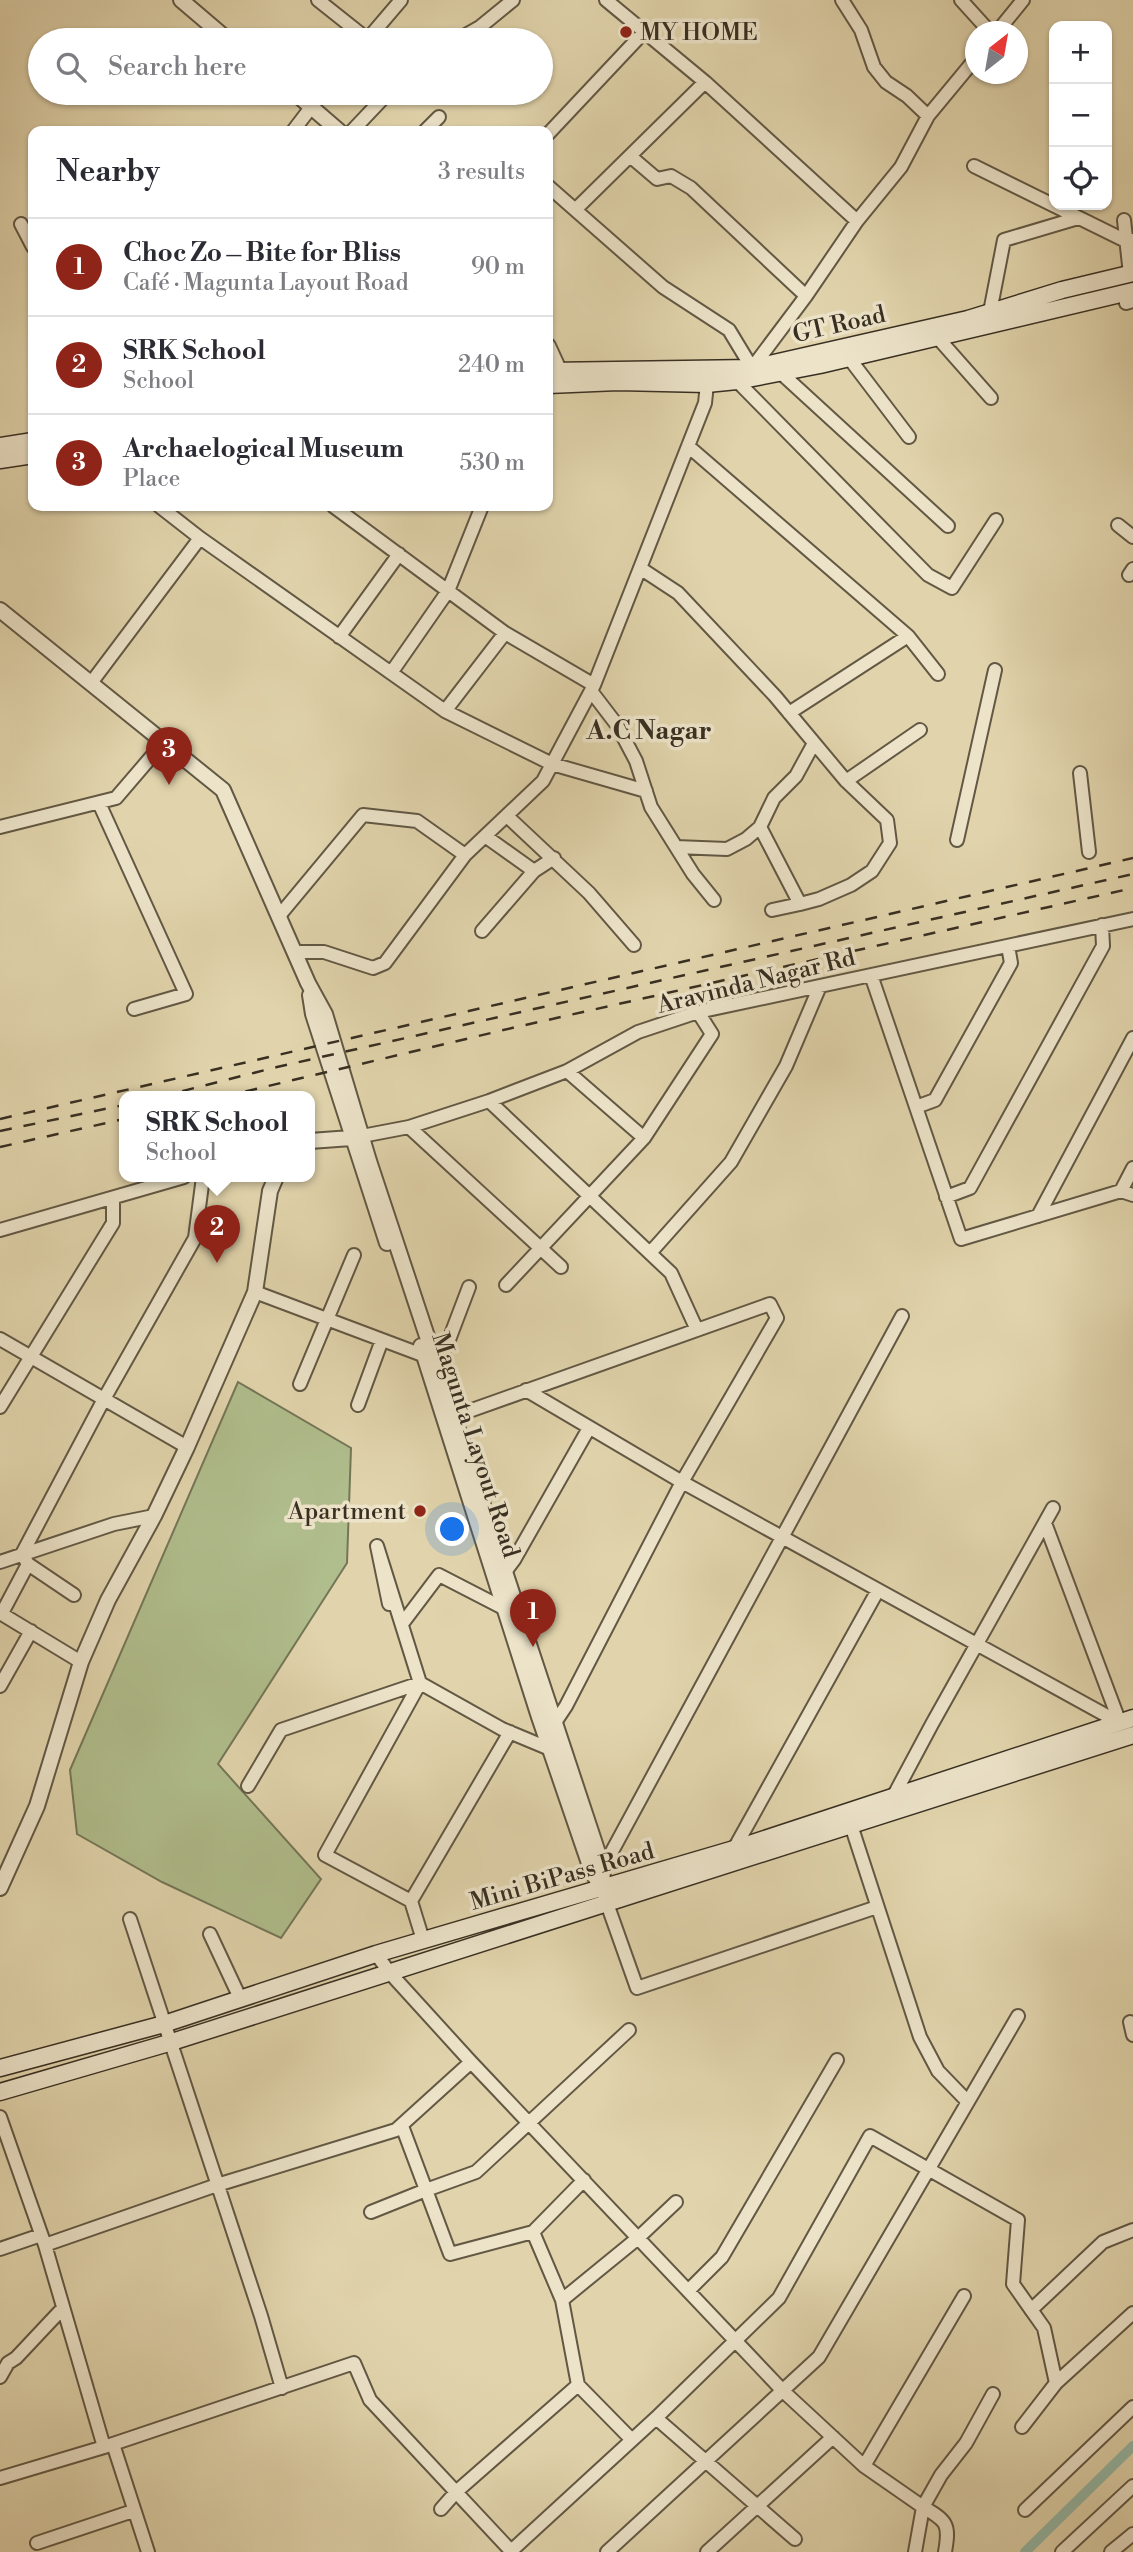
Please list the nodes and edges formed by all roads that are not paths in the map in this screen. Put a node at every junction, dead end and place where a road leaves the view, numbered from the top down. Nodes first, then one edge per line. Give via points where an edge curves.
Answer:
1 (181, 0) edge
2 (318, 0) edge
3 (401, 0) edge
4 (513, 0) edge
5 (606, 0) edge
6 (842, 0) edge
7 (961, 0) edge
8 (1023, 0) edge
9 (980, 21) edge
10 (1007, 21) edge
11 (214, 28) edge
12 (352, 28) edge
13 (377, 28) edge
14 (478, 28) edge
15 (644, 32) junction
16 (965, 70) edge
17 (705, 82) junction
18 (311, 105) joint
19 (377, 105) edge
20 (928, 116) junction
21 (439, 117) dead end
22 (296, 126) edge
23 (334, 126) edge
24 (357, 126) edge
25 (430, 126) edge
26 (553, 129) edge
27 (630, 156) junction
28 (974, 166) dead end
29 (553, 190) edge
30 (576, 209) junction
31 (1078, 218) junction
32 (1124, 220) dead end
33 (857, 221) junction
34 (21, 224) dead end
35 (28, 237) edge
36 (1130, 241) edge
37 (1132, 273) edge
38 (806, 296) junction
39 (1130, 298) edge
40 (989, 312) junction
41 (938, 338) junction
42 (849, 358) junction
43 (752, 368) junction
44 (554, 370) edge
45 (781, 373) junction
46 (737, 381) junction
47 (707, 384) junction
48 (553, 385) edge
49 (992, 398) dead end
50 (909, 437) dead end
51 (28, 443) edge
52 (0, 446) edge
53 (688, 446) junction
54 (28, 457) edge
55 (0, 460) edge
56 (165, 511) edge
57 (340, 511) edge
58 (480, 511) edge
59 (996, 520) dead end
60 (1118, 525) dead end
61 (948, 526) dead end
62 (1133, 537) edge
63 (200, 538) junction
64 (399, 554) junction
65 (640, 568) junction
66 (448, 591) junction
67 (0, 610) edge
68 (505, 633) junction
69 (908, 636) junction
70 (339, 637) junction
71 (996, 670) dead end
72 (391, 673) junction
73 (938, 674) dead end
74 (91, 683) junction
75 (593, 688) junction
76 (445, 711) junction
77 (789, 713) junction
78 (920, 730) dead end
79 (163, 742) junction
80 (814, 743) junction
81 (552, 764) junction
82 (1080, 773) dead end
83 (846, 780) junction
84 (646, 791) junction
85 (99, 803) junction
86 (508, 817) junction
87 (0, 827) edge
88 (760, 827) junction
89 (485, 836) junction
90 (957, 840) dead end
91 (676, 847) junction
92 (1089, 852) dead end
93 (465, 855) junction
94 (554, 858) junction
95 (534, 872) junction
96 (714, 900) dead end
97 (800, 904) junction
98 (772, 910) dead end
99 (279, 916) junction
100 (1133, 919) edge
101 (1102, 925) junction
102 (482, 931) dead end
103 (634, 945) dead end
104 (1008, 946) junction
105 (294, 952) junction
106 (870, 975) junction
107 (820, 986) junction
108 (134, 1010) dead end
109 (698, 1012) junction
110 (1133, 1038) edge
111 (566, 1071) junction
112 (489, 1101) junction
113 (916, 1107) junction
114 (409, 1127) junction
115 (357, 1137) junction
116 (645, 1138) junction
117 (315, 1141) edge
118 (1133, 1168) edge
119 (1133, 1178) edge
120 (167, 1182) edge
121 (202, 1182) edge
122 (274, 1182) edge
123 (1127, 1193) edge
124 (946, 1196) junction
125 (113, 1198) junction
126 (590, 1198) junction
127 (1038, 1216) junction
128 (1, 1230) edge
129 (539, 1249) junction
130 (650, 1253) junction
131 (354, 1255) dead end
132 (561, 1267) dead end
133 (506, 1285) dead end
134 (469, 1287) dead end
135 (255, 1292) junction
136 (902, 1316) dead end
137 (327, 1319) junction
138 (697, 1330) junction
139 (0, 1339) edge
140 (382, 1340) junction
141 (30, 1356) junction
142 (431, 1359) junction
143 (300, 1384) dead end
144 (526, 1390) junction
145 (104, 1399) junction
146 (358, 1405) dead end
147 (0, 1407) edge
148 (455, 1416) junction
149 (589, 1428) junction
150 (187, 1447) junction
151 (682, 1482) junction
152 (1053, 1508) dead end
153 (154, 1516) junction
154 (1045, 1523) junction
155 (781, 1536) junction
156 (25, 1559) junction
157 (0, 1562) edge
158 (505, 1572) junction
159 (878, 1590) junction
160 (74, 1595) dead end
161 (389, 1604) dead end
162 (505, 1609) junction
163 (1, 1613) edge
164 (402, 1624) junction
165 (31, 1632) junction
166 (976, 1644) junction
167 (81, 1662) junction
168 (420, 1683) junction
169 (0, 1686) edge
170 (554, 1724) junction
171 (1127, 1729) edge
172 (510, 1732) junction
173 (550, 1749) junction
174 (248, 1786) dead end
175 (893, 1797) junction
176 (851, 1825) junction
177 (734, 1849) junction
178 (603, 1868) junction
179 (0, 1888) edge
180 (604, 1896) junction
181 (411, 1901) junction
182 (877, 1907) junction
183 (130, 1919) dead end
184 (210, 1934) dead end
185 (423, 1940) junction
186 (376, 1954) junction
187 (390, 1973) junction
188 (240, 1998) junction
189 (1018, 2016) dead end
190 (164, 2024) junction
191 (629, 2030) dead end
192 (172, 2042) junction
193 (837, 2060) dead end
194 (471, 2062) junction
195 (0, 2068) edge
196 (0, 2092) edge
197 (968, 2102) junction
198 (0, 2117) edge
199 (529, 2123) junction
200 (402, 2126) junction
201 (929, 2171) junction
202 (584, 2180) junction
203 (217, 2185) junction
204 (426, 2190) junction
205 (676, 2202) dead end
206 (371, 2212) dead end
207 (1133, 2230) edge
208 (533, 2232) junction
209 (638, 2238) junction
210 (43, 2240) junction
211 (0, 2249) edge
212 (688, 2291) junction
213 (964, 2296) dead end
214 (562, 2300) junction
215 (63, 2308) junction
216 (1031, 2309) junction
217 (1133, 2313) edge
218 (735, 2340) junction
219 (0, 2377) edge
220 (1056, 2383) junction
221 (578, 2385) junction
222 (282, 2388) junction
223 (783, 2391) junction
224 (993, 2393) dead end
225 (1133, 2407) edge
226 (656, 2418) junction
227 (1022, 2427) dead end
228 (833, 2437) junction
229 (632, 2440) junction
230 (109, 2446) junction
231 (706, 2461) junction
232 (864, 2466) junction
233 (0, 2478) edge
234 (1133, 2486) edge
235 (456, 2492) junction
236 (757, 2505) junction
237 (923, 2507) junction
238 (441, 2510) dead end
239 (1025, 2510) dead end
240 (133, 2511) junction
241 (1133, 2534) edge
242 (794, 2539) dead end
243 (37, 2543) dead end
244 (148, 2552) edge
245 (511, 2552) edge
246 (607, 2552) edge
247 (707, 2552) edge
248 (915, 2552) edge
249 (945, 2552) edge
250 (1062, 2552) edge
251 (1111, 2552) edge

1 - 11 street
2 - 12 street
3 - 13 street
4 - 14 street
5 - 15 street
6 - 20 street via 861,30 874,67
7 - 9 street
8 - 10 street
15 - 17 street
15 - 26 street
16 - 20 street
17 - 27 street
17 - 33 street
18 - 22 street
18 - 23 street
19 - 24 street
20 - 33 street via 901,167
21 - 25 street
27 - 30 street
27 - 38 street via 657,179 671,176 691,188
28 - 31 street
29 - 30 street
30 - 43 street via 663,287 729,330
31 - 36 street
31 - 40 street via 1004,240
32 - 36 street
33 - 38 street
34 - 35 street
36 - 37 street
37 - 40 main road, GT Road
38 - 43 street
39 - 41 main road
40 - 43 main road, GT Road
41 - 42 main road
41 - 49 street
42 - 45 main road
42 - 50 street
43 - 44 main road, GT Road
45 - 46 main road
45 - 61 street
46 - 47 main road
46 - 59 street via 928,575 953,588
47 - 48 main road
47 - 53 street via 705,403
51 - 52 main road
53 - 65 street
53 - 69 street
54 - 55 main road
56 - 63 street
57 - 64 street
58 - 66 street
60 - 62 street
63 - 70 street
63 - 74 street
64 - 66 street
64 - 70 street
65 - 75 street
65 - 77 street via 678,593
66 - 68 street
66 - 72 street
67 - 74 street, Magunta Layout Road
68 - 75 street
68 - 76 street
69 - 73 street
69 - 77 street
70 - 72 street
71 - 90 street
72 - 76 street
74 - 79 street, Magunta Layout Road
75 - 81 street
75 - 84 street via 636,761
76 - 81 street
77 - 80 street
78 - 83 street
79 - 85 street via 116,798
79 - 99 street, Magunta Layout Road via 223,790
80 - 83 street
80 - 88 street via 796,775 774,798
81 - 84 street
81 - 86 street via 543,782
82 - 92 street
83 - 97 street via 887,820 890,843 872,871 851,885
84 - 91 street
85 - 87 street
85 - 108 street via 186,994
86 - 89 street
86 - 94 street
88 - 91 street via 727,849
88 - 97 street
89 - 93 street
89 - 95 street
91 - 96 street
93 - 99 street via 417,821 363,815
93 - 105 street via 378,967 324,952
94 - 95 street
94 - 103 street
95 - 102 street
97 - 98 street
99 - 105 street, Magunta Layout Road
100 - 101 street, Aravinda Nagar Rd
101 - 104 street, Aravinda Nagar Rd
101 - 124 street via 1103,946 970,1188
104 - 106 street, Aravinda Nagar Rd
104 - 113 street via 1011,963 935,1100
105 - 115 street, Magunta Layout Road
106 - 107 street, Aravinda Nagar Rd
106 - 113 street
107 - 109 street, Aravinda Nagar Rd
107 - 130 street via 786,1066 731,1162
109 - 111 street, Aravinda Nagar Rd via 638,1032
109 - 116 street via 712,1034
110 - 127 street
111 - 112 street, Aravinda Nagar Rd
111 - 116 street
112 - 114 street, Aravinda Nagar Rd
112 - 126 street
113 - 124 street
114 - 115 street, Aravinda Nagar Rd
114 - 129 street
115 - 117 street
115 - 142 street, Magunta Layout Road
116 - 126 street
118 - 123 street
119 - 123 street
120 - 125 street
121 - 145 street via 195,1238
122 - 135 street
123 - 127 street
124 - 127 street via 961,1239
125 - 128 street
125 - 141 street via 113,1223
126 - 129 street
126 - 130 street
129 - 132 street
129 - 133 street
130 - 138 street via 671,1273
131 - 137 street
134 - 142 street via 447,1345
135 - 137 street
135 - 150 street
136 - 155 street
137 - 140 street
137 - 143 street
138 - 144 street
138 - 151 street via 770,1304 777,1318
139 - 141 street
140 - 142 street
140 - 146 street
141 - 145 street
141 - 147 street
142 - 148 street, Magunta Layout Road
142 - 162 street, Magunta Layout Road
144 - 148 street
144 - 149 street
145 - 150 street
145 - 156 street
148 - 158 street, Magunta Layout Road
149 - 151 street
149 - 158 street
150 - 153 street
151 - 155 street
151 - 170 street
152 - 154 street
153 - 156 street via 114,1524
153 - 167 street via 108,1600
154 - 166 street
154 - 171 street
155 - 159 street
155 - 178 street
156 - 157 street
156 - 160 street
156 - 163 street
158 - 170 street, Magunta Layout Road
159 - 166 street
159 - 177 street
161 - 164 street via 377,1546
162 - 164 street via 439,1575
162 - 173 street, Magunta Layout Road
163 - 165 street
164 - 168 street
165 - 167 street
165 - 169 street
166 - 171 street
166 - 175 street
167 - 179 street via 37,1806
168 - 172 street
168 - 174 street via 281,1730
168 - 181 street via 325,1855
170 - 178 street, Magunta Layout Road
171 - 175 main road, Mini BiPass Road
171 - 176 main road
172 - 173 street
172 - 181 street
173 - 180 street, Magunta Layout Road
175 - 177 main road, Mini BiPass Road
176 - 180 main road
176 - 182 street
177 - 180 main road, Mini BiPass Road
178 - 180 street, Magunta Layout Road
180 - 182 street via 636,1989
180 - 185 main road, Mini BiPass Road
180 - 187 main road
181 - 185 street
182 - 197 street via 920,2037 938,2071
183 - 190 street
184 - 188 street
185 - 186 main road, Mini BiPass Road
186 - 187 street
186 - 188 main road, Mini BiPass Road
187 - 192 main road
187 - 194 street
188 - 190 main road, Mini BiPass Road
189 - 197 street
190 - 192 street
190 - 195 main road, Mini BiPass Road
191 - 199 street
192 - 196 main road
192 - 203 street
193 - 212 street via 722,2257
194 - 199 street
194 - 200 street
197 - 201 street
198 - 210 street
199 - 202 street
199 - 204 street via 476,2172
200 - 203 street
200 - 204 street
201 - 216 street via 1018,2220 1013,2284
201 - 218 street via 870,2136 779,2298
201 - 223 street via 819,2357
202 - 208 street
202 - 209 street
203 - 210 street
203 - 222 street
204 - 206 street
204 - 208 street via 450,2254
205 - 209 street
207 - 216 street via 1103,2242
208 - 214 street
209 - 212 street
209 - 214 street
210 - 211 street
210 - 215 street
212 - 218 street
213 - 232 street
214 - 221 street
215 - 219 street via 8,2363
215 - 230 street
216 - 220 street via 1044,2328
217 - 220 street
218 - 223 street
218 - 226 street
220 - 227 street
221 - 229 street
221 - 235 street
222 - 230 street
222 - 235 street via 354,2363 370,2400
223 - 228 street
223 - 231 street
224 - 237 street
225 - 239 street
226 - 229 street
226 - 231 street
228 - 232 street
228 - 236 street
229 - 245 street
230 - 233 street
230 - 240 street
231 - 236 street
231 - 246 street
232 - 237 street
234 - 250 street
235 - 238 street
235 - 245 street
236 - 242 street
236 - 247 street
237 - 248 street
237 - 249 street via 943,2518 948,2530
240 - 243 street
240 - 244 street
241 - 251 street

